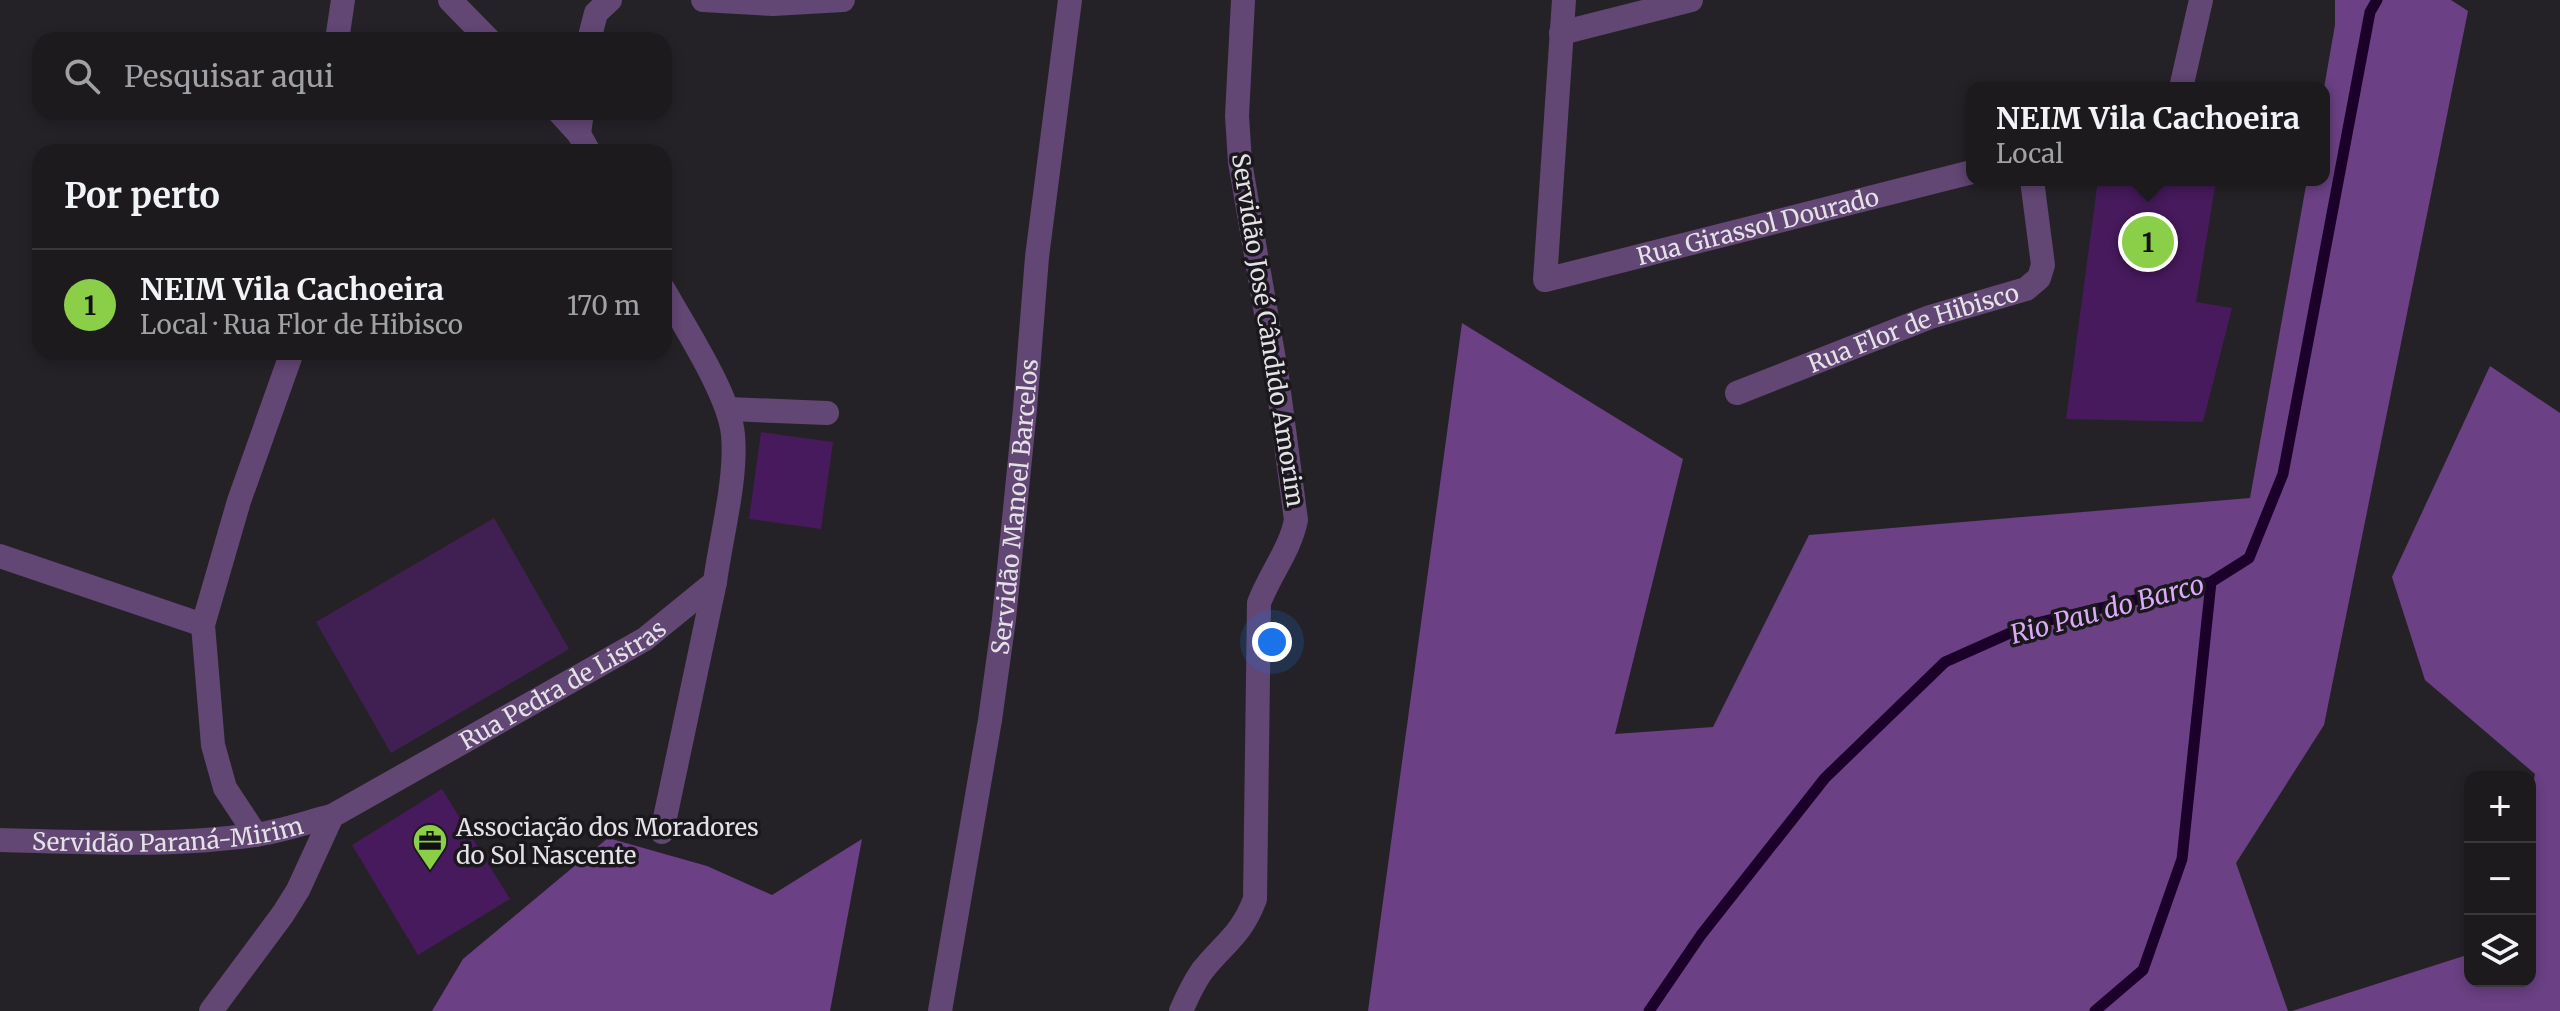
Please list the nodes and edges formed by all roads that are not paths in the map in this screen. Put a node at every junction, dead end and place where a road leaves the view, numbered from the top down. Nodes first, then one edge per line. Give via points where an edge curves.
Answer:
1 (343, 0) edge
2 (450, 0) edge
3 (610, 0) edge
4 (703, 0) edge
5 (843, 0) edge
6 (1070, 0) edge
7 (1243, 0) edge
8 (1564, 0) edge
9 (1691, 0) edge
10 (2201, 0) edge
11 (338, 32) edge
12 (481, 32) edge
13 (591, 32) edge
14 (1561, 33) junction
15 (2182, 82) edge
16 (569, 120) edge
17 (584, 133) edge
18 (1966, 174) edge
19 (2033, 186) edge
20 (672, 305) edge
21 (289, 360) edge
22 (1737, 393) dead end
23 (728, 409) junction
24 (827, 413) dead end
25 (0, 556) edge
26 (715, 582) junction
27 (203, 625) junction
28 (332, 816) junction
29 (662, 832) dead end
30 (256, 835) junction
31 (0, 840) edge
32 (211, 1011) edge
33 (940, 1011) edge
34 (1181, 1011) edge

1 - 11 street
2 - 12 street
3 - 13 street via 596,13
4 - 5 street
6 - 33 street, Servidão Manoel Barcelos via 1037,257 1004,619
7 - 34 street, Servidão José Cândido Amorim via 1240,162 1296,520 1259,603 1255,899 1248,919 1204,968
8 - 14 street
9 - 14 street
10 - 15 street
14 - 18 street, Rua Girassol Dourado via 1545,280
16 - 17 street
19 - 22 street, Rua Flor de Hibisco via 2043,265 2039,278 2026,289 1930,317
20 - 23 street
21 - 27 street via 235,513
23 - 24 street
23 - 26 street via 733,464
25 - 27 street
26 - 28 street, Rua Pedra de Listras via 645,639
26 - 29 street
27 - 30 street via 213,745 225,788
28 - 30 street, Servidão Paraná-Mirim
28 - 32 street via 298,890
30 - 31 street, Servidão Paraná-Mirim

